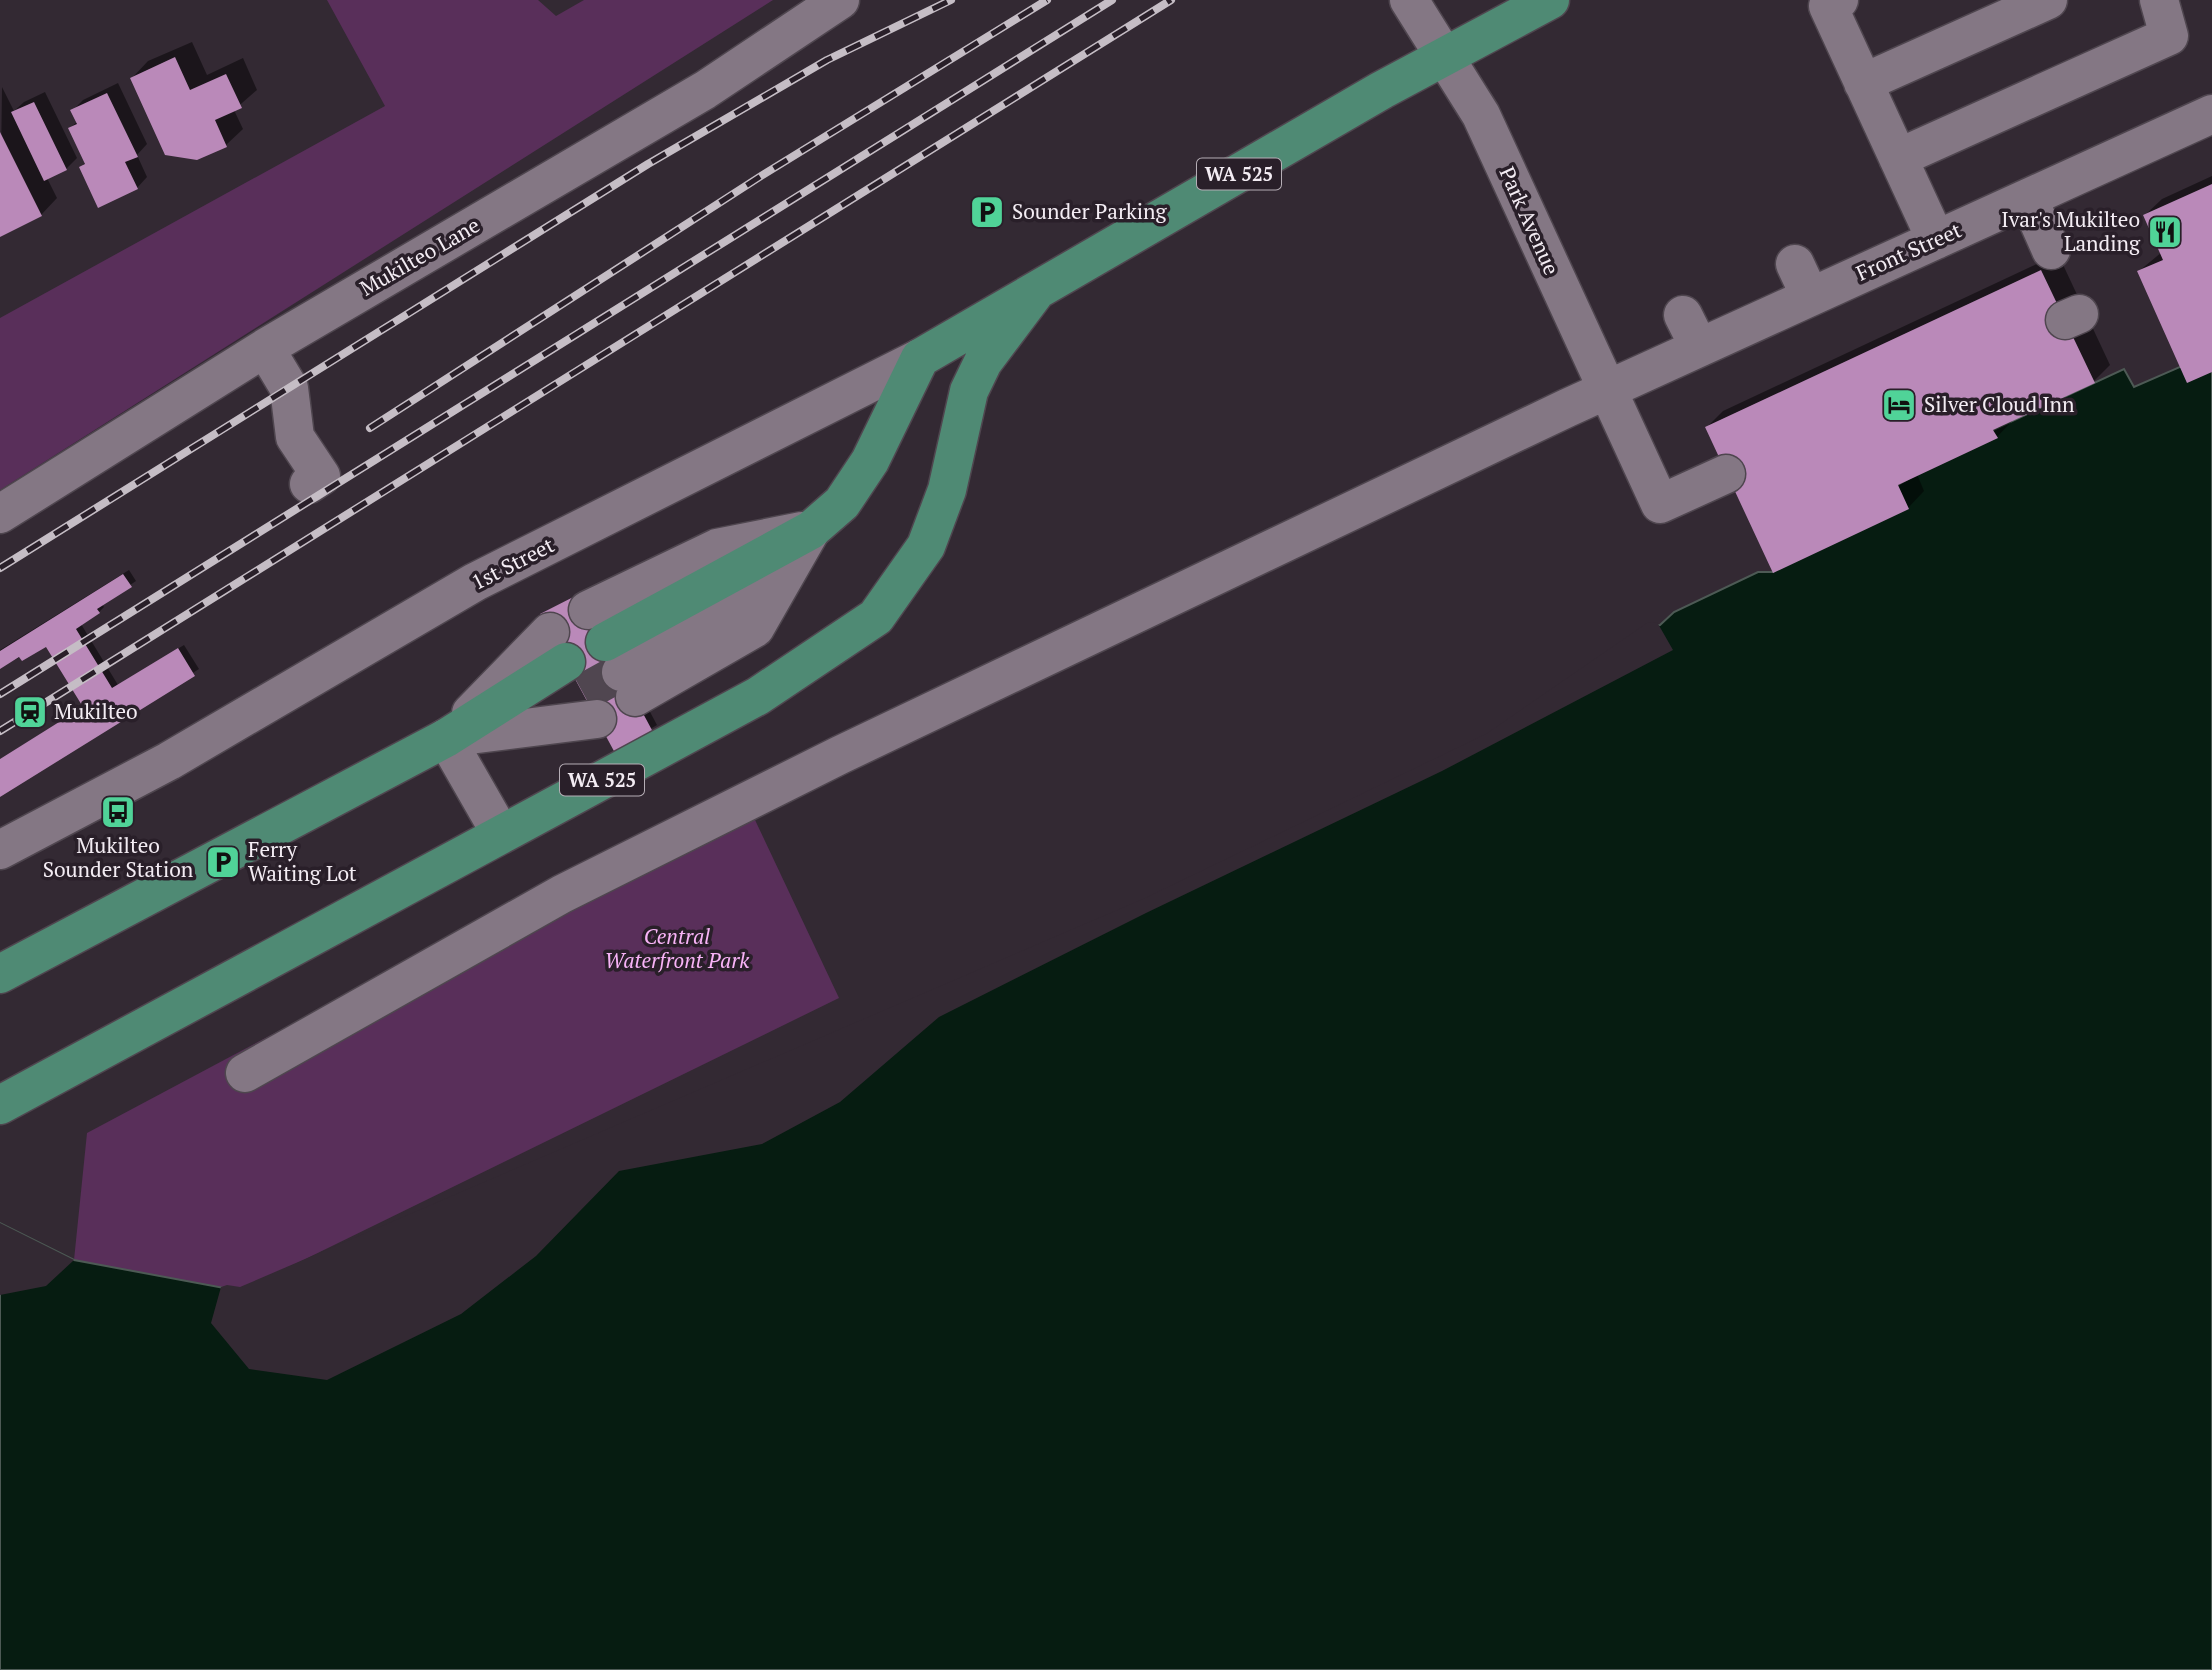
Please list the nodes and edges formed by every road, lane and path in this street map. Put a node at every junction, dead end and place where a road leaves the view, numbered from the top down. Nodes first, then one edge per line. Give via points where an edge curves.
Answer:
1 (840, 0) edge
2 (1409, 0) edge
3 (1550, 0) edge
4 (2048, 0) edge
5 (2159, 0) edge
6 (1833, 3) edge
7 (1444, 56) junction
8 (1863, 83) junction
9 (2212, 114) edge
10 (1898, 158) junction
11 (2028, 198) junction
12 (1936, 240) junction
13 (2052, 250) dead end
14 (1034, 293) junction
15 (265, 348) junction
16 (920, 358) junction
17 (1606, 390) junction
18 (1726, 474) dead end
19 (309, 484) dead end
20 (0, 514) edge
21 (811, 530) junction
22 (613, 655) joint
23 (574, 677) joint
24 (446, 738) junction
25 (501, 834) junction
26 (0, 850) edge
27 (0, 974) edge
28 (245, 1073) dead end
29 (0, 1105) edge

1 - 15 street, Mukilteo Lane via 705,90
2 - 7 street, Park Avenue
3 - 7 main road, WA 525
4 - 8 street
5 - 10 street via 2169,36
6 - 8 street
7 - 14 main road, WA 525
7 - 17 street, Park Avenue via 1481,115
8 - 10 street
9 - 11 street, Front Street
10 - 12 street
11 - 12 street, Front Street
11 - 13 street
12 - 17 street, Front Street via 1803,280 1691,331
14 - 16 main road, 1st Street / WA 525
14 - 25 main road, WA 525 via 983,362 969,391 947,490 926,546 876,617 758,696
15 - 19 street via 289,388 295,437 321,477
15 - 20 street, Mukilteo Lane
16 - 21 main road via 870,461 842,503
16 - 26 street, 1st Street via 475,582 169,761
17 - 18 street, Park Avenue via 1660,504
17 - 28 street, Front Street via 839,755 598,876
21 - 22 main road
21 - 22 street via 755,628
23 - 24 main road
23 - 24 street
24 - 25 street
24 - 27 main road
25 - 29 main road, WA 525

